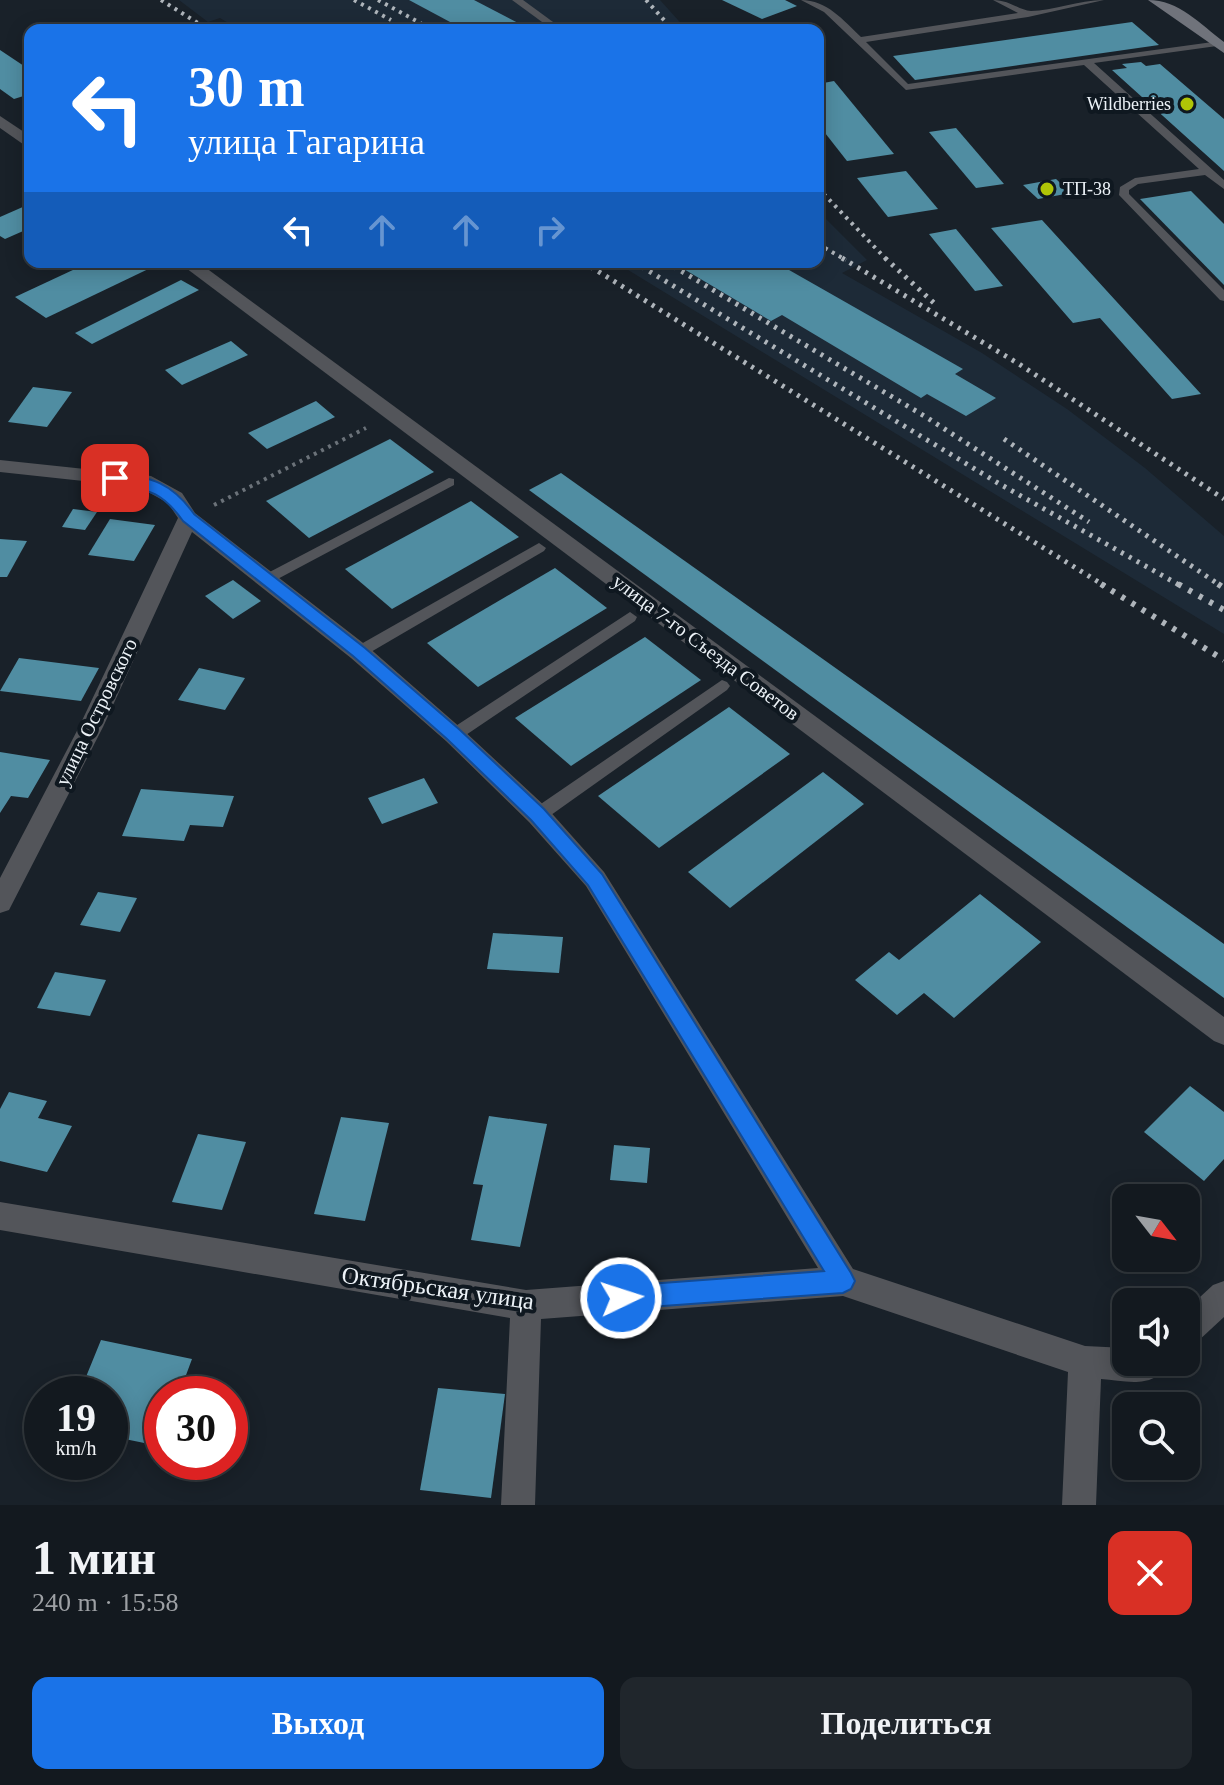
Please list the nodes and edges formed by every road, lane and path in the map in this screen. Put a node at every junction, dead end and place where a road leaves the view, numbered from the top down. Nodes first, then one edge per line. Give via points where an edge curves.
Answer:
1 (517, 0) edge
2 (806, 0) edge
3 (998, 0) edge
4 (1099, 0) edge
5 (1155, 0) edge
6 (1028, 14) junction
7 (551, 24) edge
8 (859, 40) junction
9 (1220, 46) edge
10 (1088, 63) junction
11 (0, 121) edge
12 (24, 139) edge
13 (1207, 171) junction
14 (1224, 186) edge
15 (195, 268) edge
16 (1224, 297) edge
17 (375, 423) dead end
18 (0, 466) edge
19 (449, 482) dead end
20 (188, 518) junction
21 (539, 548) dead end
22 (267, 579) junction
23 (630, 617) dead end
24 (359, 652) junction
25 (722, 686) dead end
26 (454, 735) junction
27 (538, 815) junction
28 (0, 903) edge
29 (1224, 1033) edge
30 (0, 1216) edge
31 (843, 1281) junction
32 (1224, 1296) edge
33 (526, 1305) junction
34 (1200, 1318) edge
35 (1085, 1362) junction
36 (1112, 1364) edge
37 (518, 1505) edge
38 (1079, 1505) edge

1 - 7 lane
2 - 8 lane via 827,10
3 - 6 lane
4 - 6 lane
5 - 9 main road
6 - 8 lane
8 - 10 lane via 906,87
9 - 10 lane
10 - 13 lane
11 - 12 street
13 - 14 lane
13 - 16 lane via 1135,181 1124,195
15 - 29 street, улица 7-го Съезда Советов
17 - 20 path
18 - 20 street via 144,481 175,498
19 - 22 lane
20 - 22 street
20 - 28 street, улица Островского via 91,727
21 - 24 lane
22 - 24 street
23 - 26 lane
24 - 26 street
25 - 27 lane
26 - 27 street
27 - 31 street via 595,879
30 - 33 street, Октябрьская улица
31 - 33 street, Октябрьская улица
31 - 35 street, Октябрьская улица
32 - 34 street
33 - 37 street
35 - 36 street, Октябрьская улица
35 - 38 street

